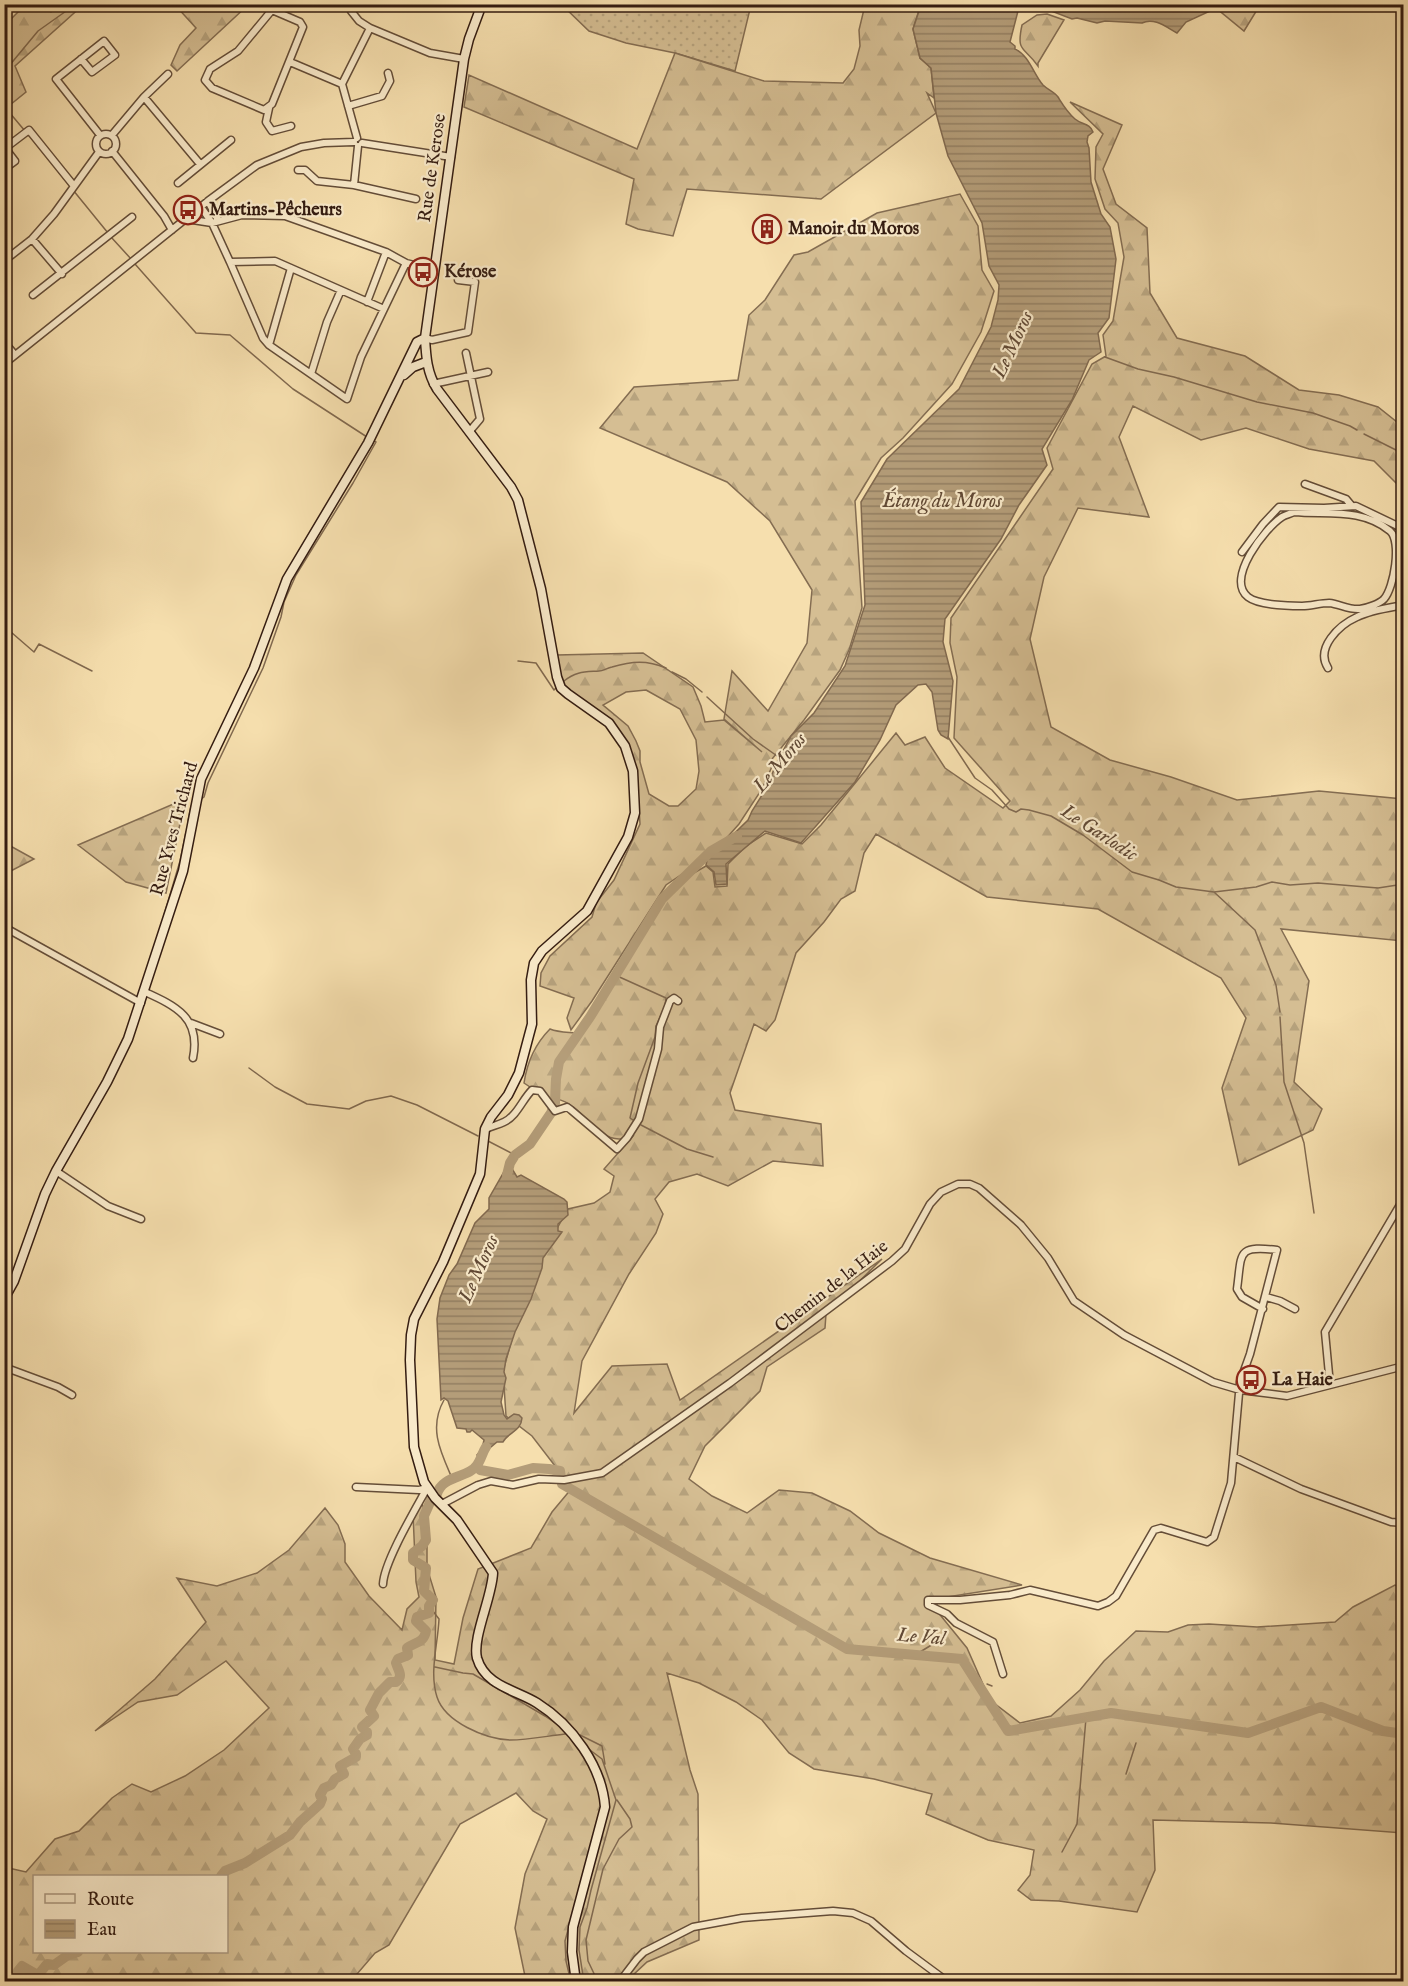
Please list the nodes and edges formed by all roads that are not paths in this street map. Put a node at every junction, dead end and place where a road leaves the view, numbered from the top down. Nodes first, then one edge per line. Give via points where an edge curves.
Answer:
1 (482, 4) edge
2 (351, 11) dead end
3 (370, 27) junction
4 (81, 59) junction
5 (465, 59) junction
6 (290, 62) junction
7 (388, 73) dead end
8 (168, 74) dead end
9 (342, 84) junction
10 (144, 97) junction
11 (348, 106) junction
12 (269, 108) junction
13 (291, 126) dead end
14 (100, 135) junction
15 (112, 135) junction
16 (231, 140) dead end
17 (358, 142) junction
18 (5, 148) edge
19 (112, 151) junction
20 (99, 152) junction
21 (451, 157) junction
22 (200, 164) junction
23 (4, 169) edge
24 (298, 170) dead end
25 (178, 183) dead end
26 (354, 185) junction
27 (74, 186) junction
28 (416, 199) dead end
29 (207, 201) junction
30 (201, 207) junction
31 (132, 217) dead end
32 (186, 219) junction
33 (215, 222) junction
34 (172, 230) junction
35 (32, 239) junction
36 (386, 252) junction
37 (5, 259) edge
38 (230, 262) junction
39 (406, 263) junction
40 (291, 268) junction
41 (435, 270) junction
42 (62, 274) junction
43 (458, 280) dead end
44 (341, 290) junction
45 (33, 295) dead end
46 (368, 302) junction
47 (384, 309) junction
48 (425, 338) junction
49 (4, 342) edge
50 (269, 345) junction
51 (466, 353) dead end
52 (15, 355) junction
53 (408, 360) junction
54 (426, 360) junction
55 (4, 364) edge
56 (488, 372) dead end
57 (311, 374) junction
58 (470, 376) junction
59 (402, 377) junction
60 (434, 384) junction
61 (469, 432) junction
62 (1305, 484) dead end
63 (1351, 505) junction
64 (1404, 530) edge
65 (1242, 552) dead end
66 (1383, 601) junction
67 (1404, 605) edge
68 (1389, 608) junction
69 (1328, 668) dead end
70 (4, 927) edge
71 (145, 992) junction
72 (678, 1001) dead end
73 (141, 1003) junction
74 (191, 1023) junction
75 (220, 1034) dead end
76 (193, 1058) dead end
77 (485, 1129) junction
78 (56, 1171) junction
79 (1404, 1198) edge
80 (141, 1218) dead end
81 (1266, 1297) junction
82 (4, 1299) edge
83 (1263, 1309) junction
84 (1295, 1309) dead end
85 (1404, 1366) edge
86 (4, 1367) edge
87 (1330, 1385) junction
88 (1240, 1390) junction
89 (72, 1395) dead end
90 (1234, 1457) junction
91 (356, 1487) dead end
92 (427, 1488) junction
93 (438, 1501) junction
94 (1404, 1523) edge
95 (383, 1584) dead end
96 (1003, 1674) dead end
97 (576, 1982) edge
98 (622, 1982) edge
99 (948, 1982) edge

1 - 5 street, Rue de Kerose
2 - 3 street
3 - 5 street via 430,53
3 - 9 street
4 - 4 street via 104,41 115,54 92,72
4 - 14 street via 56,79
5 - 21 street, Rue de Kerose
6 - 9 street
6 - 12 street
6 - 12 street via 303,27 273,10 238,51 206,75 205,80 212,88 264,110
7 - 11 street via 390,81 382,96
8 - 10 street
9 - 11 street
10 - 15 street
10 - 22 street
11 - 17 street
12 - 13 street via 266,122 272,131
14 - 15 street
14 - 20 street via 96,145
15 - 19 street via 116,143
16 - 22 street
17 - 21 street
17 - 26 street
17 - 29 street via 314,144 270,158
18 - 23 street via 15,161
18 - 27 street via 29,130
19 - 20 street
19 - 34 street
20 - 27 street
21 - 41 street, Rue de Kerose
22 - 25 street
24 - 26 street via 305,170 317,181
26 - 28 street
27 - 35 street
29 - 30 street
29 - 33 street
30 - 32 street
30 - 33 street
31 - 42 street
32 - 33 street
32 - 34 street
33 - 36 street via 242,215 285,216
33 - 38 street
34 - 52 street
35 - 37 street
35 - 42 street
36 - 39 street
36 - 46 street
38 - 40 street via 275,261
38 - 50 street
39 - 41 street
39 - 47 street
40 - 44 street
40 - 50 street
41 - 48 street, Rue de Kerose
42 - 45 street
43 - 48 street via 475,282 468,332
44 - 46 street
44 - 57 street
46 - 47 street
47 - 57 street via 346,399
48 - 53 street via 417,342
48 - 54 street, Rue de Kerose
49 - 52 street
50 - 57 street
51 - 58 street
52 - 55 street
53 - 54 street via 417,356
53 - 59 street, Rue Yves Trichard
54 - 59 street
54 - 60 street, Rue de Kerose
56 - 58 street
58 - 60 street
58 - 61 street via 480,419
59 - 71 street, Rue Yves Trichard via 368,443 287,579 254,668 210,759 197,796 183,871
60 - 61 street, Rue de Kerose
61 - 77 street, Rue de Kerose via 518,500 561,688 609,723 625,746 633,771 635,813 628,837 587,911 537,956 532,972 532,1024 525,1057 515,1082
62 - 63 street via 1346,499
63 - 64 street
63 - 65 street via 1279,507
66 - 66 street via 1393,584 1397,543 1394,534 1380,524 1356,514 1294,512 1284,516 1251,550 1242,577 1244,592 1260,602 1302,606 1329,603 1348,610
66 - 68 street
67 - 68 street
68 - 69 street via 1358,616 1337,631 1325,649 1324,662
70 - 73 street
71 - 73 street, Rue Yves Trichard
71 - 74 street via 175,1006
72 - 77 street via 670,1001 660,1027 639,1119 617,1149 572,1110 554,1108 541,1092 532,1090 510,1118
73 - 78 street, Rue Yves Trichard via 119,1059
74 - 75 street
74 - 76 street
77 - 92 street via 480,1174 414,1319 411,1335 414,1447
78 - 80 street via 108,1206
78 - 82 street, Rue Yves Trichard
79 - 87 street via 1325,1332
81 - 83 street
81 - 83 street via 1277,1250 1255,1247 1242,1257 1237,1289 1242,1297
81 - 84 street
83 - 88 street
85 - 87 street, Chemin de la Haie
86 - 89 street
87 - 88 street, Chemin de la Haie via 1287,1396
88 - 90 street
88 - 93 street, Chemin de la Haie via 1195,1374 1124,1335 1074,1300 1048,1258 1021,1225 979,1188 958,1184 941,1192 930,1204 899,1255 730,1383 602,1473 513,1485 491,1481
90 - 94 street via 1301,1489 1391,1522
90 - 96 street via 1231,1483 1214,1537 1208,1542 1161,1528 1154,1530 1116,1596 1108,1602 1098,1606 1030,1590 960,1600 928,1600 928,1605 993,1642
91 - 92 street
92 - 93 street
92 - 95 street
93 - 97 street via 457,1520 493,1573 476,1647 481,1667 496,1684 537,1703 557,1718 597,1770 604,1791 605,1807 573,1927
98 - 99 street via 644,1953 693,1927 742,1918 833,1911 853,1913 871,1921

